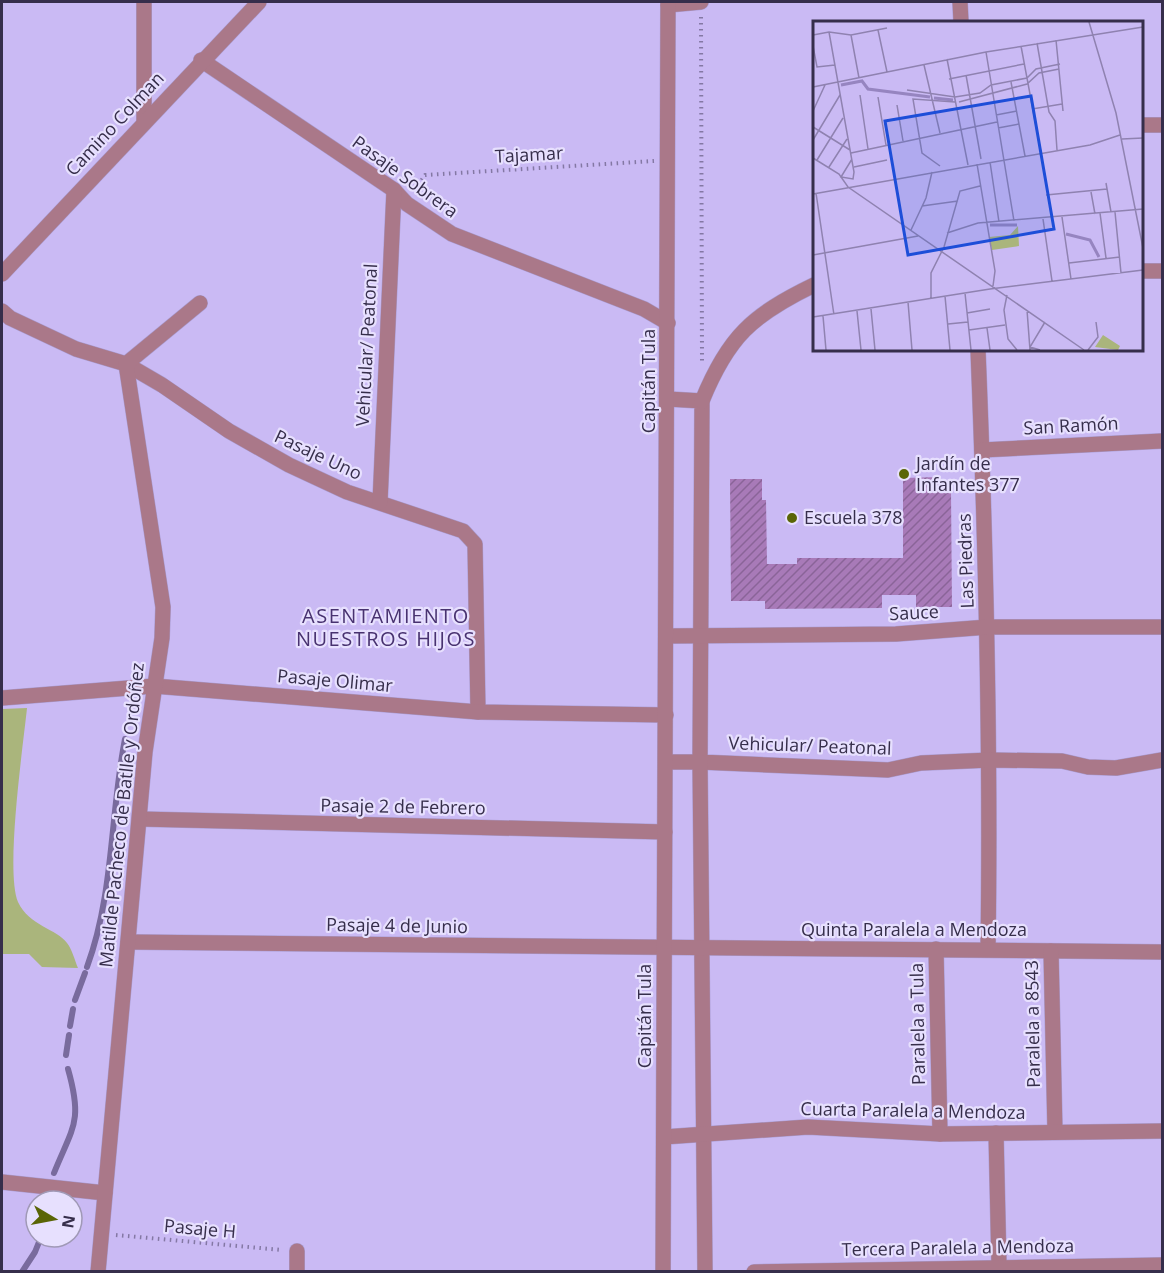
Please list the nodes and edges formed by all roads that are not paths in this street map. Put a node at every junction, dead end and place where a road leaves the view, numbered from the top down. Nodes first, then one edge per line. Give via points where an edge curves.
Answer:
1 (144, 2) edge
2 (259, 2) edge
3 (960, 2) edge
4 (668, 3) edge
5 (701, 7) edge
6 (961, 21) edge
7 (201, 60) junction
8 (144, 123) junction
9 (1143, 125) edge
10 (1162, 125) edge
11 (394, 190) junction
12 (1143, 271) edge
13 (1162, 271) edge
14 (2, 274) edge
15 (813, 286) edge
16 (200, 303) dead end
17 (2, 311) edge
18 (669, 323) junction
19 (978, 351) edge
20 (126, 364) junction
21 (668, 399) junction
22 (702, 401) junction
23 (1162, 441) edge
24 (982, 450) junction
25 (380, 502) junction
26 (988, 627) junction
27 (1162, 627) edge
28 (667, 636) junction
29 (700, 636) junction
30 (154, 686) junction
31 (2, 698) edge
32 (478, 712) junction
33 (666, 715) junction
34 (990, 760) junction
35 (1162, 760) edge
36 (666, 762) junction
37 (700, 762) junction
38 (140, 819) junction
39 (665, 832) junction
40 (128, 942) junction
41 (665, 949) junction
42 (936, 949) junction
43 (703, 950) junction
44 (988, 950) junction
45 (1051, 951) junction
46 (1162, 952) edge
47 (1162, 1131) edge
48 (1055, 1132) junction
49 (996, 1133) junction
50 (705, 1134) junction
51 (940, 1134) junction
52 (664, 1137) junction
53 (2, 1182) edge
54 (105, 1193) junction
55 (297, 1251) road end
56 (1162, 1265) edge
57 (999, 1266) junction
58 (1046, 1268) edge
59 (98, 1272) edge
60 (297, 1272) edge
61 (663, 1272) edge
62 (705, 1272) edge
63 (754, 1272) edge

1 - 8 street
2 - 7 street, Camino Colman
3 - 6 street
4 - 5 street
4 - 18 street, Capitán Tula
7 - 8 street, Camino Colman
7 - 11 street, Pasaje Sobrera
8 - 14 street, Camino Colman
9 - 10 street
11 - 18 street, Pasaje Sobrera via 407,204 452,234 644,309
11 - 25 street, Vehicular/ Peatonal
12 - 13 street
15 - 22 street via 768,311 738,334 717,364
16 - 20 street
17 - 20 street, Pasaje Uno via 76,349
18 - 21 street, Capitán Tula
19 - 24 street, Las Piedras
20 - 25 street, Pasaje Uno via 289,465 347,492
20 - 30 street, Matilde Pacheco de Batlle y Ordóñez via 163,607
21 - 22 street
21 - 28 street, Capitán Tula
22 - 29 street
23 - 24 street, San Ramón
24 - 26 street, Las Piedras
25 - 32 street, Pasaje Uno via 463,531 475,544
26 - 27 street, Sauce
26 - 29 street, Sauce via 896,634
26 - 34 street
28 - 29 street, Sauce
28 - 33 street, Capitán Tula
29 - 37 street
30 - 31 street, Pasaje Olimar
30 - 32 street, Pasaje Olimar
30 - 38 street, Matilde Pacheco de Batlle y Ordóñez
32 - 33 street, Pasaje Olimar
33 - 36 street, Capitán Tula
34 - 35 street, Vehicular/ Peatonal via 1062,761 1116,768
34 - 37 street, Vehicular/ Peatonal via 888,770
34 - 44 street
36 - 37 street
36 - 39 street, Capitán Tula
37 - 43 street
38 - 39 street, Pasaje 2 de Febrero
38 - 40 street, Matilde Pacheco de Batlle y Ordóñez
39 - 41 street, Capitán Tula
40 - 41 street, Pasaje 4 de Junio
40 - 54 street, Matilde Pacheco de Batlle y Ordóñez
41 - 43 street, Quinta Paralela a Mendoza
41 - 52 street, Capitán Tula
42 - 43 street, Quinta Paralela a Mendoza
42 - 44 street, Quinta Paralela a Mendoza
42 - 51 street, Paralela a Tula
43 - 50 street
44 - 45 street, Quinta Paralela a Mendoza
45 - 46 street, Quinta Paralela a Mendoza
45 - 48 street, Paralela a 8543
47 - 48 street, Cuarta Paralela a Mendoza
48 - 49 street, Cuarta Paralela a Mendoza
49 - 51 street, Cuarta Paralela a Mendoza
49 - 57 street
50 - 51 street, Cuarta Paralela a Mendoza via 808,1126
50 - 52 street, Cuarta Paralela a Mendoza
50 - 62 street
52 - 61 street, Capitán Tula
53 - 54 street
54 - 59 street, Matilde Pacheco de Batlle y Ordóñez
55 - 60 street
56 - 58 street, Tercera Paralela a Mendoza
57 - 58 street, Tercera Paralela a Mendoza
57 - 63 street, Tercera Paralela a Mendoza

